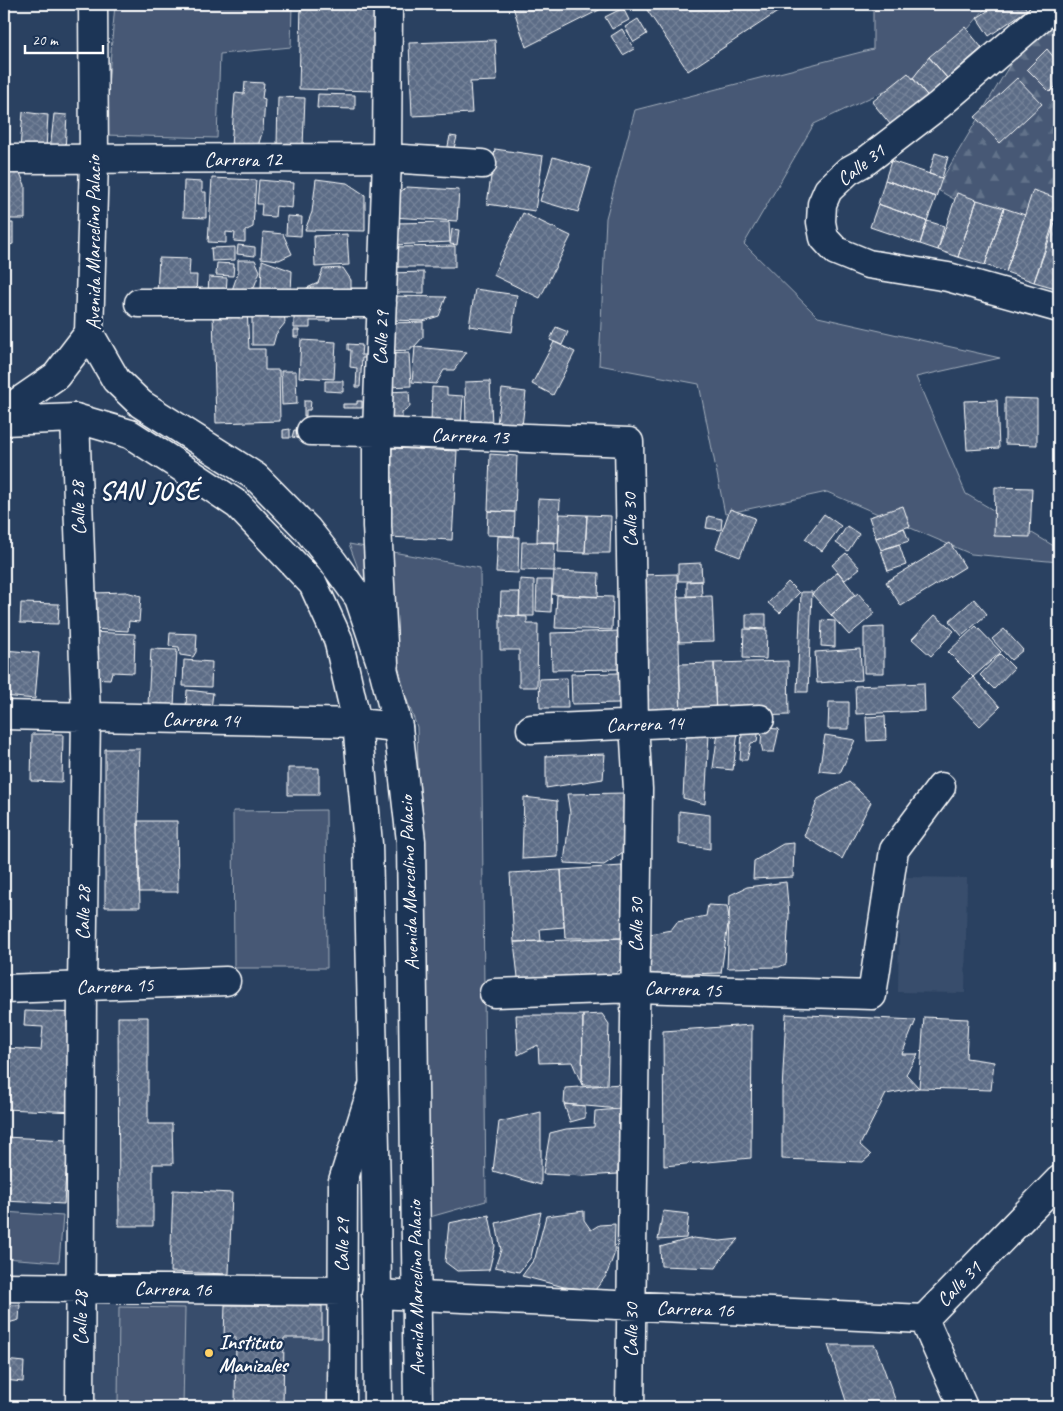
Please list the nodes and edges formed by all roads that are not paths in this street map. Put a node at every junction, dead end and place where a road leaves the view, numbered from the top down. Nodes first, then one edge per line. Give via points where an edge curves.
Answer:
1 (93, 4) edge
2 (388, 4) edge
3 (1051, 4) edge
4 (387, 158) junction
5 (4, 159) edge
6 (94, 160) junction
7 (482, 164) dead end
8 (139, 303) dead end
9 (382, 303) junction
10 (1059, 308) edge
11 (89, 333) junction
12 (4, 409) edge
13 (75, 418) junction
14 (4, 421) edge
15 (311, 431) dead end
16 (377, 432) junction
17 (629, 442) joint
18 (384, 672) junction
19 (4, 715) edge
20 (86, 717) junction
21 (760, 720) dead end
22 (357, 723) junction
23 (634, 724) junction
24 (398, 727) junction
25 (531, 729) dead end
26 (941, 787) dead end
27 (226, 981) dead end
28 (82, 987) junction
29 (635, 988) junction
30 (4, 989) edge
31 (494, 993) dead end
32 (372, 1088) junction
33 (1059, 1180) edge
34 (4, 1286) edge
35 (80, 1288) junction
36 (341, 1291) junction
37 (376, 1294) junction
38 (416, 1296) junction
39 (631, 1306) junction
40 (924, 1319) junction
41 (80, 1407) edge
42 (342, 1407) edge
43 (378, 1407) edge
44 (418, 1407) edge
45 (630, 1407) edge
46 (963, 1407) edge

1 - 6 street, Avenida Marcelino Palacio
2 - 4 street, Calle 29
3 - 10 street, Calle 31 via 939,105 828,190 822,204 821,222 824,238 836,251 868,264 948,277
4 - 6 street, Carrera 12
4 - 7 street, Carrera 12
4 - 9 street, Calle 29
5 - 6 street, Carrera 12
6 - 11 street, Avenida Marcelino Palacio
8 - 9 street
9 - 16 street, Calle 29
11 - 12 street via 56,376
11 - 18 street, Avenida Marcelino Palacio via 116,380 141,404 256,477 307,529 359,598
13 - 14 street, Avenida Marcelino Palacio
13 - 20 street, Calle 28
13 - 22 street, Avenida Marcelino Palacio via 130,434 238,505 313,584 338,639
15 - 16 street, Carrera 13
16 - 17 street, Carrera 13
16 - 18 street, Calle 29
17 - 23 street, Calle 30
18 - 24 street, Avenida Marcelino Palacio
19 - 20 street, Carrera 14
20 - 22 street, Carrera 14
20 - 28 street, Calle 28
21 - 23 street, Carrera 14
22 - 24 street, Carrera 14
22 - 32 street, Avenida Marcelino Palacio via 368,844
23 - 25 street, Carrera 14
23 - 29 street, Calle 30 via 638,789
24 - 38 street, Avenida Marcelino Palacio via 411,841
26 - 29 street, Carrera 15 via 894,850 872,995
27 - 28 street, Carrera 15
28 - 30 street, Carrera 15
28 - 35 street, Calle 28
29 - 31 street, Carrera 15
29 - 39 street, Calle 30
32 - 36 street, Calle 29 via 343,1181
32 - 37 street, Avenida Marcelino Palacio
33 - 40 street, Calle 31
34 - 35 street, Carrera 16
35 - 36 street, Carrera 16
35 - 41 street, Calle 28
36 - 42 street, Calle 29
37 - 38 street, Carrera 16
37 - 43 street, Avenida Marcelino Palacio
38 - 39 street, Carrera 16
38 - 44 street, Avenida Marcelino Palacio
39 - 40 street, Carrera 16
39 - 45 street, Calle 30
40 - 46 street, Calle 31

